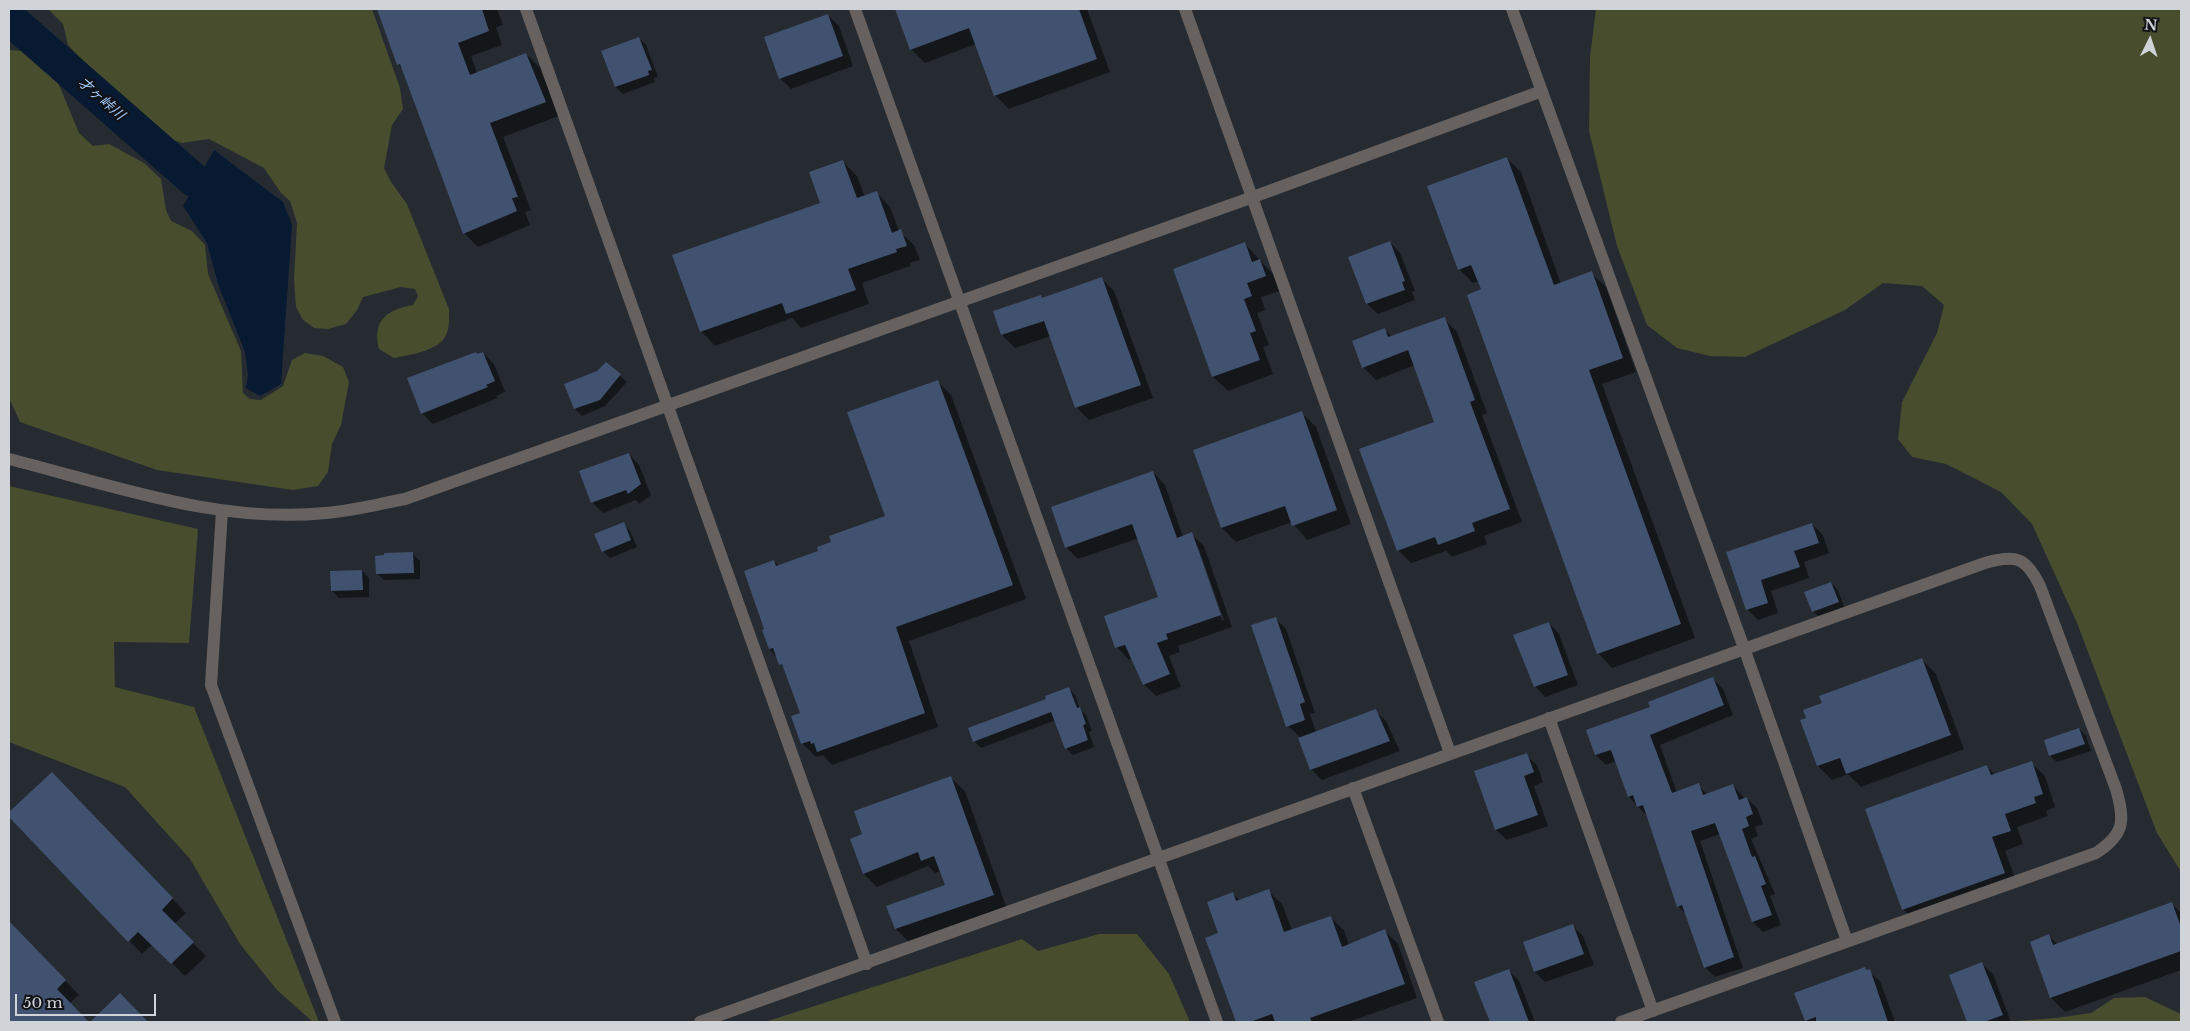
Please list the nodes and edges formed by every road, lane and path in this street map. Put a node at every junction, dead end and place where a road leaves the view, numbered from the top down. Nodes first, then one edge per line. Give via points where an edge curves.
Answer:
1 (526, 9) edge
2 (855, 9) edge
3 (1185, 9) edge
4 (1512, 9) edge
5 (1542, 91) junction
6 (1253, 197) junction
7 (960, 300) junction
8 (669, 406) junction
9 (9, 459) edge
10 (222, 511) junction
11 (1744, 648) junction
12 (1549, 718) junction
13 (1450, 753) junction
14 (1353, 788) junction
15 (1158, 860) junction
16 (1847, 941) junction
17 (867, 964) junction
18 (1653, 1011) junction
19 (336, 1022) edge
20 (700, 1022) edge
21 (1217, 1022) edge
22 (1438, 1022) edge
23 (1621, 1022) edge

1 - 8 street
2 - 7 street
3 - 6 street
4 - 5 street
5 - 6 street
5 - 11 street
6 - 7 street
6 - 13 street
7 - 8 street
7 - 15 street
8 - 10 street via 405,499 326,514
8 - 17 street
9 - 10 street via 168,501
10 - 19 street via 212,685
11 - 12 street
11 - 16 street
11 - 16 street via 1985,563 2010,557 2022,560 2030,567 2040,586 2116,789 2122,816 2120,829 2115,839 2096,852
12 - 13 street
12 - 18 street
13 - 14 street
14 - 15 street
14 - 22 street
15 - 17 street
15 - 21 street
16 - 18 street
17 - 20 street
18 - 23 street

